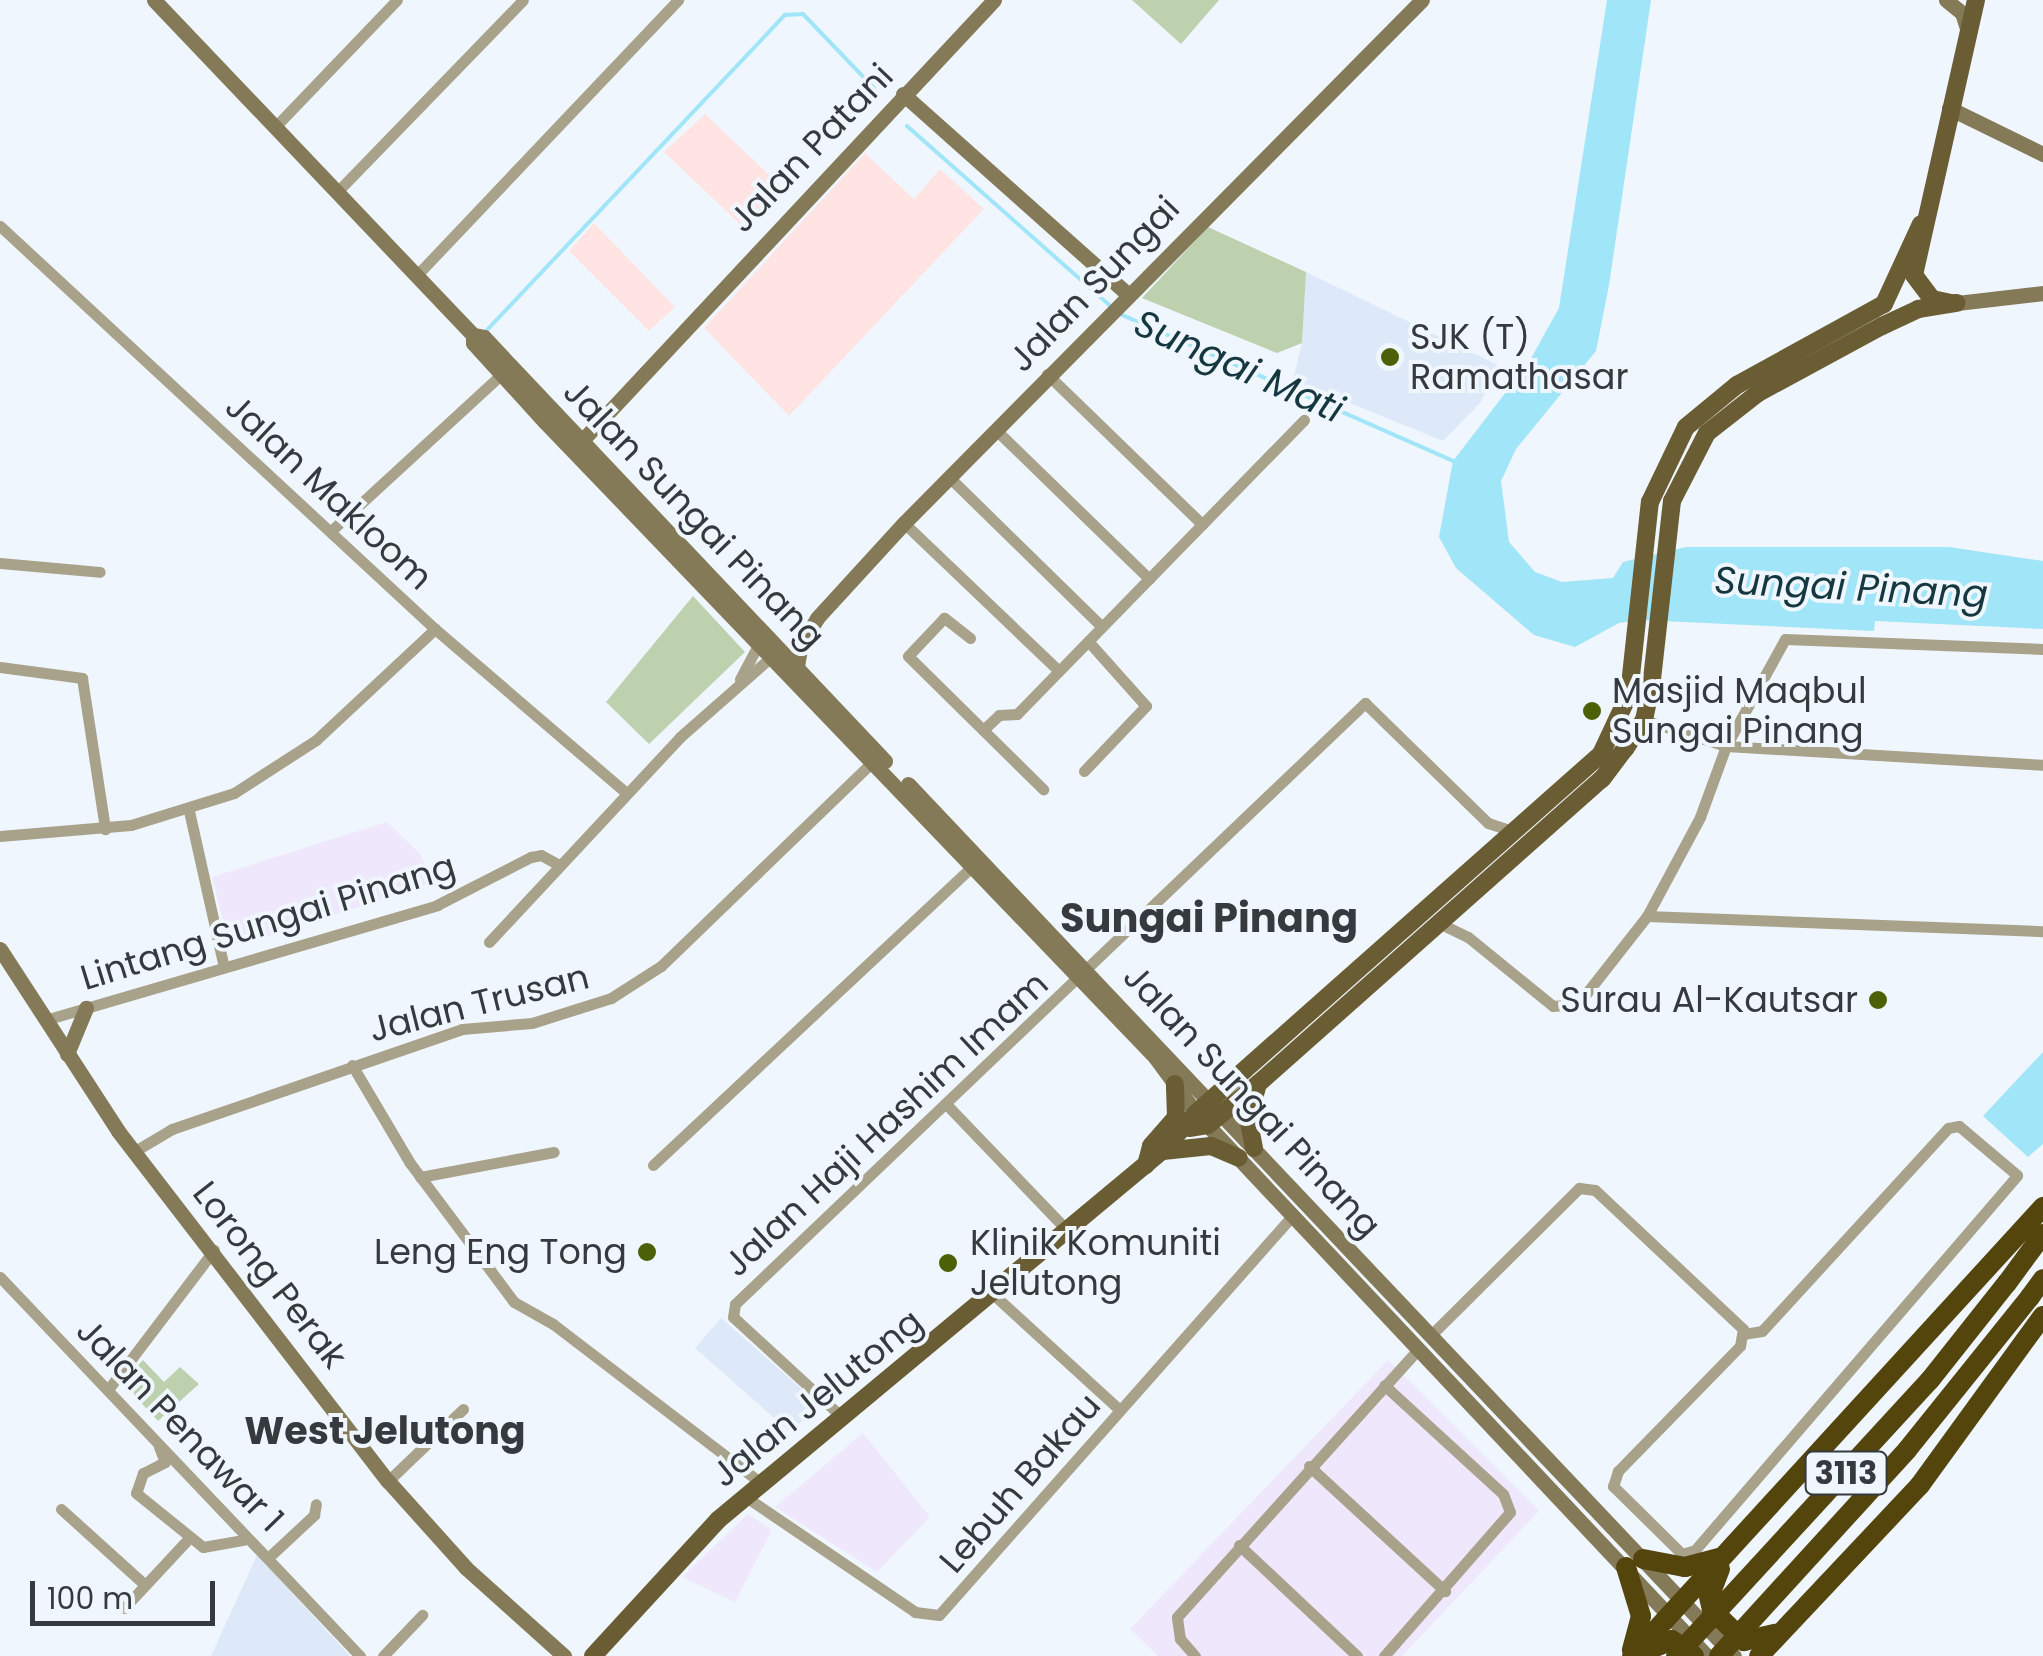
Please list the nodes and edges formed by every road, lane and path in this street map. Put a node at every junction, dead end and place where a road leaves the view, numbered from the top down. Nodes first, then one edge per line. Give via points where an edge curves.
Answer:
1 (154, 0) edge
2 (397, 0) edge
3 (523, 0) edge
4 (678, 0) edge
5 (994, 0) edge
6 (1422, 0) edge
7 (1976, 0) edge
8 (1955, 1) edge
9 (1968, 31) junction
10 (903, 94) junction
11 (1950, 108) junction
12 (275, 126) junction
13 (2043, 154) edge
14 (337, 192) junction
15 (1921, 224) junction
16 (0, 226) edge
17 (416, 276) junction
18 (2043, 293) edge
19 (1123, 296) junction
20 (1957, 304) junction
21 (507, 370) junction
22 (1047, 374) junction
23 (1304, 420) dead end
24 (994, 429) junction
25 (578, 443) junction
26 (949, 477) junction
27 (904, 523) junction
28 (1202, 524) junction
29 (332, 530) junction
30 (0, 563) edge
31 (100, 572) dead end
32 (1149, 578) junction
33 (817, 618) junction
34 (1102, 627) junction
35 (435, 629) junction
36 (970, 638) dead end
37 (762, 639) junction
38 (1088, 641) junction
39 (2043, 649) edge
40 (771, 656) junction
41 (797, 666) junction
42 (0, 667) edge
43 (1059, 671) junction
44 (740, 679) junction
45 (1644, 720) junction
46 (983, 730) junction
47 (1726, 746) junction
48 (876, 757) junction
49 (2043, 765) edge
50 (1084, 772) dead end
51 (1043, 789) dead end
52 (625, 792) junction
53 (189, 811) junction
54 (1488, 823) junction
55 (105, 828) junction
56 (1516, 832) junction
57 (0, 836) edge
58 (1491, 854) junction
59 (976, 863) junction
60 (559, 865) junction
61 (1648, 916) junction
62 (1439, 923) junction
63 (2043, 931) edge
64 (489, 942) dead end
65 (0, 949) edge
66 (224, 968) junction
67 (1084, 975) junction
68 (86, 1008) junction
69 (45, 1020) junction
70 (67, 1054) junction
71 (352, 1065) junction
72 (1259, 1082) junction
73 (1175, 1084) junction
74 (946, 1104) junction
75 (1205, 1116) junction
76 (135, 1151) junction
77 (554, 1152) dead end
78 (1162, 1152) junction
79 (1247, 1152) junction
80 (653, 1165) dead end
81 (1146, 1166) junction
82 (420, 1177) junction
83 (2043, 1207) edge
84 (1293, 1215) junction
85 (1060, 1224) dead end
86 (2043, 1234) edge
87 (214, 1250) junction
88 (0, 1277) edge
89 (2043, 1279) edge
90 (995, 1296) junction
91 (2043, 1316) edge
92 (1742, 1328) junction
93 (1431, 1335) junction
94 (1419, 1348) junction
95 (1384, 1385) junction
96 (110, 1387) junction
97 (463, 1409) dead end
98 (1120, 1410) junction
99 (843, 1418) junction
100 (1310, 1466) junction
101 (388, 1481) junction
102 (762, 1484) junction
103 (746, 1497) junction
104 (316, 1504) dead end
105 (60, 1509) dead end
106 (188, 1538) junction
107 (242, 1540) dead end
108 (1239, 1545) junction
109 (1727, 1554) junction
110 (269, 1557) junction
111 (1634, 1563) junction
112 (144, 1584) junction
113 (1445, 1590) junction
114 (124, 1608) dead end
115 (1677, 1608) junction
116 (422, 1615) dead end
117 (1786, 1629) junction
118 (360, 1656) edge
119 (383, 1656) edge
120 (564, 1656) edge
121 (592, 1656) edge
122 (1195, 1656) edge
123 (1357, 1656) edge
124 (1384, 1656) edge
125 (1633, 1656) edge
126 (1676, 1656) edge
127 (1694, 1656) edge
128 (1707, 1656) edge
129 (1719, 1656) edge
130 (1734, 1656) edge
131 (1759, 1656) edge
132 (1780, 1656) edge

1 - 12 main road, Jalan Sungai Pinang
2 - 12 street
3 - 14 street
4 - 17 street
5 - 10 main road, Jalan Patani
6 - 19 main road, Jalan Sungai
7 - 9 main road
8 - 9 main road
9 - 11 main road
10 - 19 main road
10 - 25 main road, Jalan Patani
11 - 13 main road
11 - 15 main road
12 - 14 main road, Jalan Sungai Pinang
14 - 17 main road, Jalan Sungai Pinang
15 - 20 main road via 1915,282 1932,299
15 - 56 main road, Jalan Jelutong via 1884,304 1776,361 1700,413 1663,470 1644,528 1629,694 1616,730 1579,776
16 - 29 street, Jalan Makloom
17 - 21 main road, Jalan Sungai Pinang via 472,335 484,338
18 - 20 main road
19 - 22 main road, Jalan Sungai
20 - 45 main road, Jalan Jelutong via 1908,313 1728,413 1685,466 1668,532
21 - 25 main road, Jalan Sungai Pinang
21 - 29 street
22 - 24 main road, Jalan Sungai
22 - 28 street
23 - 28 street
24 - 26 main road, Jalan Sungai
24 - 32 street
25 - 37 main road, Jalan Sungai Pinang
26 - 27 main road, Jalan Sungai
26 - 34 street
27 - 33 main road, Jalan Sungai
27 - 43 street
28 - 32 street
29 - 35 street, Jalan Makloom
30 - 31 street
32 - 34 street
33 - 37 main road, Jalan Sungai via 786,639
33 - 41 main road, Jalan Sungai via 800,644
34 - 38 street
35 - 52 street, Jalan Makloom
35 - 53 street via 316,740 249,784
36 - 46 street via 944,618 908,656
37 - 40 main road, Jalan Sungai Pinang
37 - 41 main road, Jalan Sungai Pinang
37 - 44 street
38 - 43 street
38 - 50 street via 1146,706
39 - 47 street via 1791,637 1781,643
40 - 44 street
40 - 48 main road, Jalan Sungai Pinang
41 - 48 main road, Jalan Sungai Pinang
42 - 55 street via 82,678
43 - 46 street via 1017,714 999,715
44 - 52 street
45 - 47 street
45 - 62 main road, Jalan Jelutong via 1602,778
46 - 51 street
47 - 49 street
47 - 61 street via 1700,817
48 - 59 main road, Jalan Sungai Pinang
48 - 71 street, Jalan Trusan via 666,962 611,998 532,1023 462,1029
52 - 60 street
53 - 55 street
53 - 66 street
54 - 56 street
54 - 58 street
54 - 67 street, Jalan Haji Hashim Imam via 1364,703
55 - 57 street
56 - 58 main road, Jalan Jelutong
58 - 75 main road, Jalan Jelutong
59 - 67 main road, Jalan Sungai Pinang
59 - 80 street
60 - 64 street
60 - 66 street, Lintang Sungai Pinang via 542,854 530,857 437,905
61 - 62 street via 1578,1004 1567,1009
61 - 63 street
62 - 72 main road, Jalan Jelutong
65 - 69 main road, Lorong Perak
66 - 68 street, Lintang Sungai Pinang
67 - 73 main road, Jalan Sungai Pinang
67 - 74 street, Jalan Haji Hashim Imam
67 - 75 main road, Jalan Sungai Pinang
68 - 69 street, Lintang Sungai Pinang
68 - 70 main road
69 - 70 main road, Lorong Perak
70 - 76 main road, Lorong Perak
71 - 76 street, Jalan Trusan via 172,1129
71 - 82 street
72 - 75 main road, Jalan Jelutong
72 - 79 main road
73 - 75 main road, Jalan Sungai Pinang
73 - 81 main road via 1176,1117 1151,1146
74 - 85 street
74 - 99 street, Jalan Haji Hashim Imam via 731,1311
75 - 78 main road, Jalan Jelutong
75 - 79 main road, Jalan Sungai Pinang
76 - 87 main road, Lorong Perak
77 - 82 street
78 - 79 main road via 1206,1146
78 - 81 main road, Jalan Jelutong
79 - 84 main road, Jalan Sungai Pinang
79 - 93 main road, Jalan Sungai Pinang
81 - 90 main road, Jalan Jelutong
82 - 102 street via 514,1302 553,1324
83 - 109 highway
84 - 94 main road, Jalan Sungai Pinang
84 - 98 street, Lebuh Bakau
86 - 126 highway, 3113, bridge via 1930,1380
87 - 96 street
87 - 101 main road, Lorong Perak
88 - 96 street, Jalan Penawar 1
89 - 129 highway, 3113, bridge via 1907,1450
90 - 98 street
90 - 99 main road, Jalan Jelutong
91 - 117 highway via 1920,1485
92 - 92 street via 1762,1331 1948,1128 1959,1126 2018,1175 1695,1550 1682,1554 1613,1486 1618,1471
92 - 93 street via 1587,1186
93 - 111 main road, Jalan Sungai Pinang
94 - 95 street
94 - 111 main road, Jalan Sungai Pinang
95 - 100 street
95 - 113 street via 1488,1479 1510,1512
96 - 106 street via 166,1458 135,1482 136,1493
96 - 110 street, Jalan Penawar 1
97 - 101 street
98 - 103 street, Lebuh Bakau via 939,1615 915,1612
99 - 102 main road, Jalan Jelutong
100 - 108 street
100 - 113 street
101 - 120 main road, Lorong Perak via 466,1568
102 - 103 main road, Jalan Jelutong
103 - 121 main road, Jalan Jelutong via 658,1579
104 - 110 street via 314,1515
105 - 112 street
106 - 107 street via 208,1548
106 - 112 street
108 - 122 street via 1177,1617 1180,1639
108 - 123 street
109 - 111 highway via 1685,1568
109 - 115 highway
109 - 117 highway via 1710,1592 1712,1610 1748,1642
110 - 118 street, Jalan Penawar 1
111 - 115 main road, Jalan Sungai Pinang
111 - 125 highway via 1641,1616
112 - 114 street
113 - 124 street
115 - 125 highway
115 - 128 main road, Jalan Sungai Pinang
115 - 130 main road, Jalan Sungai Pinang
116 - 119 street
117 - 131 highway
117 - 132 highway
125 - 127 highway via 1668,1640

